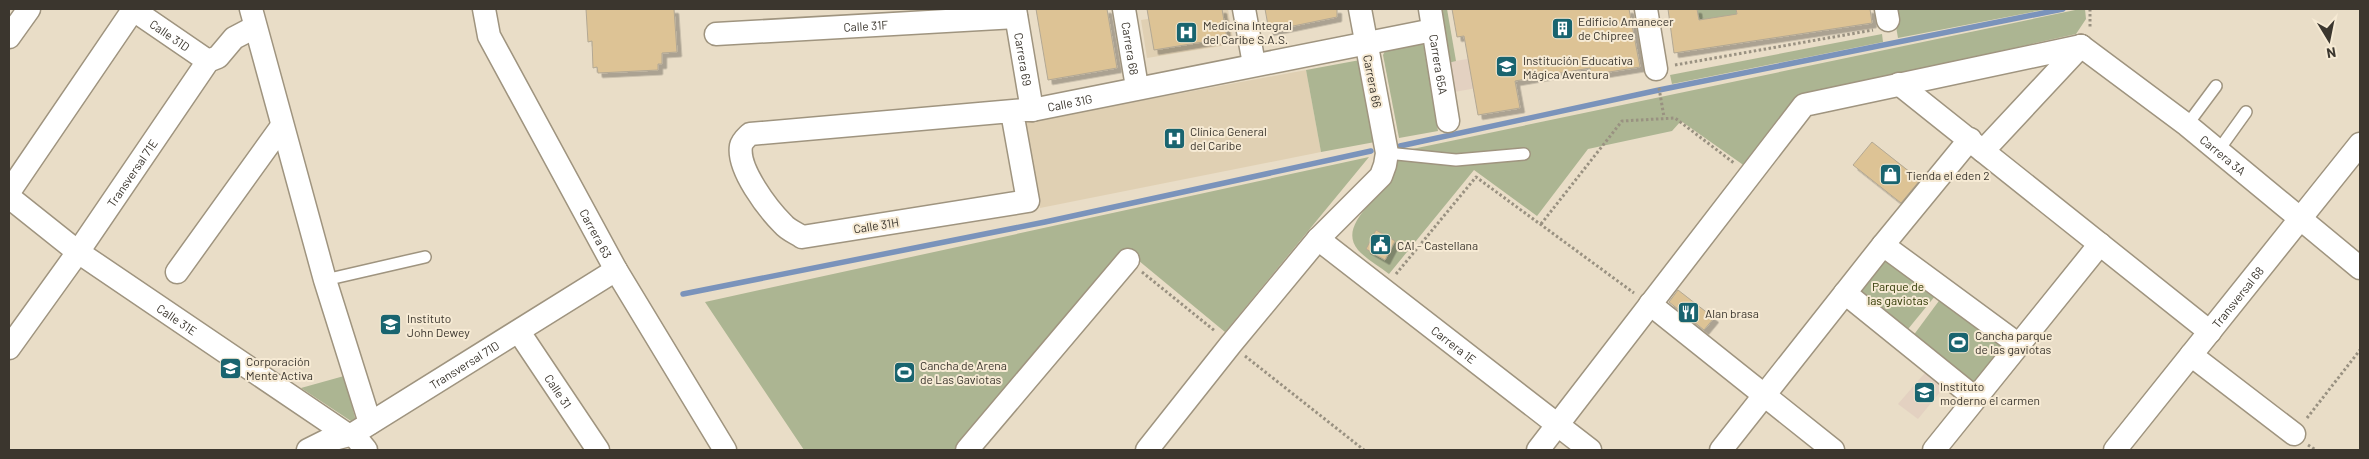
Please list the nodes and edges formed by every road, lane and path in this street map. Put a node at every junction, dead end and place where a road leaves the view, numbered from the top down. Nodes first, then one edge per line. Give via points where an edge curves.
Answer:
1 (29, 9) edge
2 (132, 9) edge
3 (484, 9) edge
4 (1124, 9) edge
5 (1244, 9) edge
6 (1360, 9) edge
7 (1646, 9) edge
8 (1016, 13) edge
9 (1887, 14) edge
10 (253, 18) edge
11 (1431, 19) edge
12 (716, 34) dead end
13 (9, 38) edge
14 (1366, 42) junction
15 (2081, 46) junction
16 (208, 61) junction
17 (1254, 64) junction
18 (1657, 75) junction
19 (1899, 84) junction
20 (2216, 86) dead end
21 (1136, 87) junction
22 (1022, 111) junction
23 (2246, 112) dead end
24 (1664, 117) junction
25 (1448, 122) dead end
26 (2187, 125) junction
27 (282, 126) junction
28 (2360, 144) edge
29 (1977, 145) junction
30 (2218, 151) junction
31 (1387, 154) junction
32 (1524, 154) dead end
33 (1750, 176) junction
34 (750, 179) joint
35 (9, 192) edge
36 (9, 197) edge
37 (1028, 201) joint
38 (2301, 221) junction
39 (1542, 224) junction
40 (1318, 239) junction
41 (2100, 244) junction
42 (1883, 245) junction
43 (78, 252) junction
44 (425, 257) dead end
45 (1128, 260) joint
46 (2360, 268) edge
47 (616, 270) junction
48 (177, 272) dead end
49 (325, 280) junction
50 (1382, 290) junction
51 (1845, 293) junction
52 (1650, 304) junction
53 (519, 332) junction
54 (2210, 332) junction
55 (1231, 344) junction
56 (2019, 345) junction
57 (9, 348) edge
58 (2360, 350) edge
59 (2191, 355) junction
60 (1765, 395) junction
61 (1975, 398) junction
62 (1557, 427) junction
63 (2294, 434) joint
64 (359, 435) edge
65 (308, 450) edge
66 (598, 450) edge
67 (725, 450) edge
68 (967, 450) edge
69 (1147, 450) edge
70 (1364, 450) edge
71 (1538, 450) edge
72 (1590, 450) edge
73 (1720, 450) edge
74 (1833, 450) edge
75 (1934, 450) edge
76 (2115, 450) edge

1 - 13 street
2 - 16 street, Calle 31D
2 - 35 street
3 - 47 street, Carrera 63 via 489,36
4 - 21 street, Carrera 68
5 - 17 street
6 - 14 street, Carrera 66
7 - 18 street
8 - 12 street, Calle 31F
8 - 22 street, Carrera 69
9 - 18 path via 1877,29 1866,32
10 - 16 street, Transversal 71E via 218,57
10 - 27 street
11 - 14 street, Calle 31G
11 - 25 street, Carrera 65A
14 - 17 street, Calle 31G
14 - 31 street, Carrera 66
15 - 19 street
15 - 26 street, Carrera 3A
15 - 29 street
16 - 43 street, Transversal 71E
17 - 21 street, Calle 31G
18 - 24 path
19 - 29 street
19 - 33 street via 1804,105
20 - 26 lane
21 - 22 street, Calle 31G
22 - 34 street, Calle 31G via 750,134 740,147
22 - 37 street, Carrera 69
23 - 30 lane
24 - 33 path via 1674,118
24 - 39 path via 1622,121
26 - 30 street, Carrera 3A
27 - 48 street
27 - 49 street
28 - 38 street, Transversal 68
29 - 41 street
29 - 42 street
30 - 38 street, Carrera 3A
31 - 32 lane via 1456,160
31 - 40 street via 1381,176
33 - 52 street
34 - 37 street, Calle 31H via 784,226 802,237
36 - 43 street, Calle 31E
38 - 46 street, Carrera 3A
38 - 54 street, Transversal 68
39 - 50 path via 1476,177
39 - 52 path
40 - 50 street, Carrera 1E
40 - 55 street
41 - 54 street
41 - 56 street
42 - 51 street
42 - 56 street
43 - 57 street, Transversal 71E
43 - 64 street, Calle 31E
44 - 49 lane
45 - 55 path
45 - 68 street
47 - 53 street, Transversal 71D
47 - 67 street, Carrera 63
49 - 64 street
50 - 62 street, Carrera 1E
51 - 60 street
51 - 61 street
52 - 60 street
52 - 62 street
53 - 64 street, Transversal 71D
53 - 66 street, Calle 31
54 - 59 street, Transversal 68
55 - 69 street
55 - 70 path
56 - 61 street
58 - 63 path
59 - 63 street
59 - 76 street, Transversal 68
60 - 73 street
60 - 74 street
61 - 75 street
62 - 71 street
62 - 72 street, Carrera 1E
64 - 65 street, Transversal 71D via 326,441

